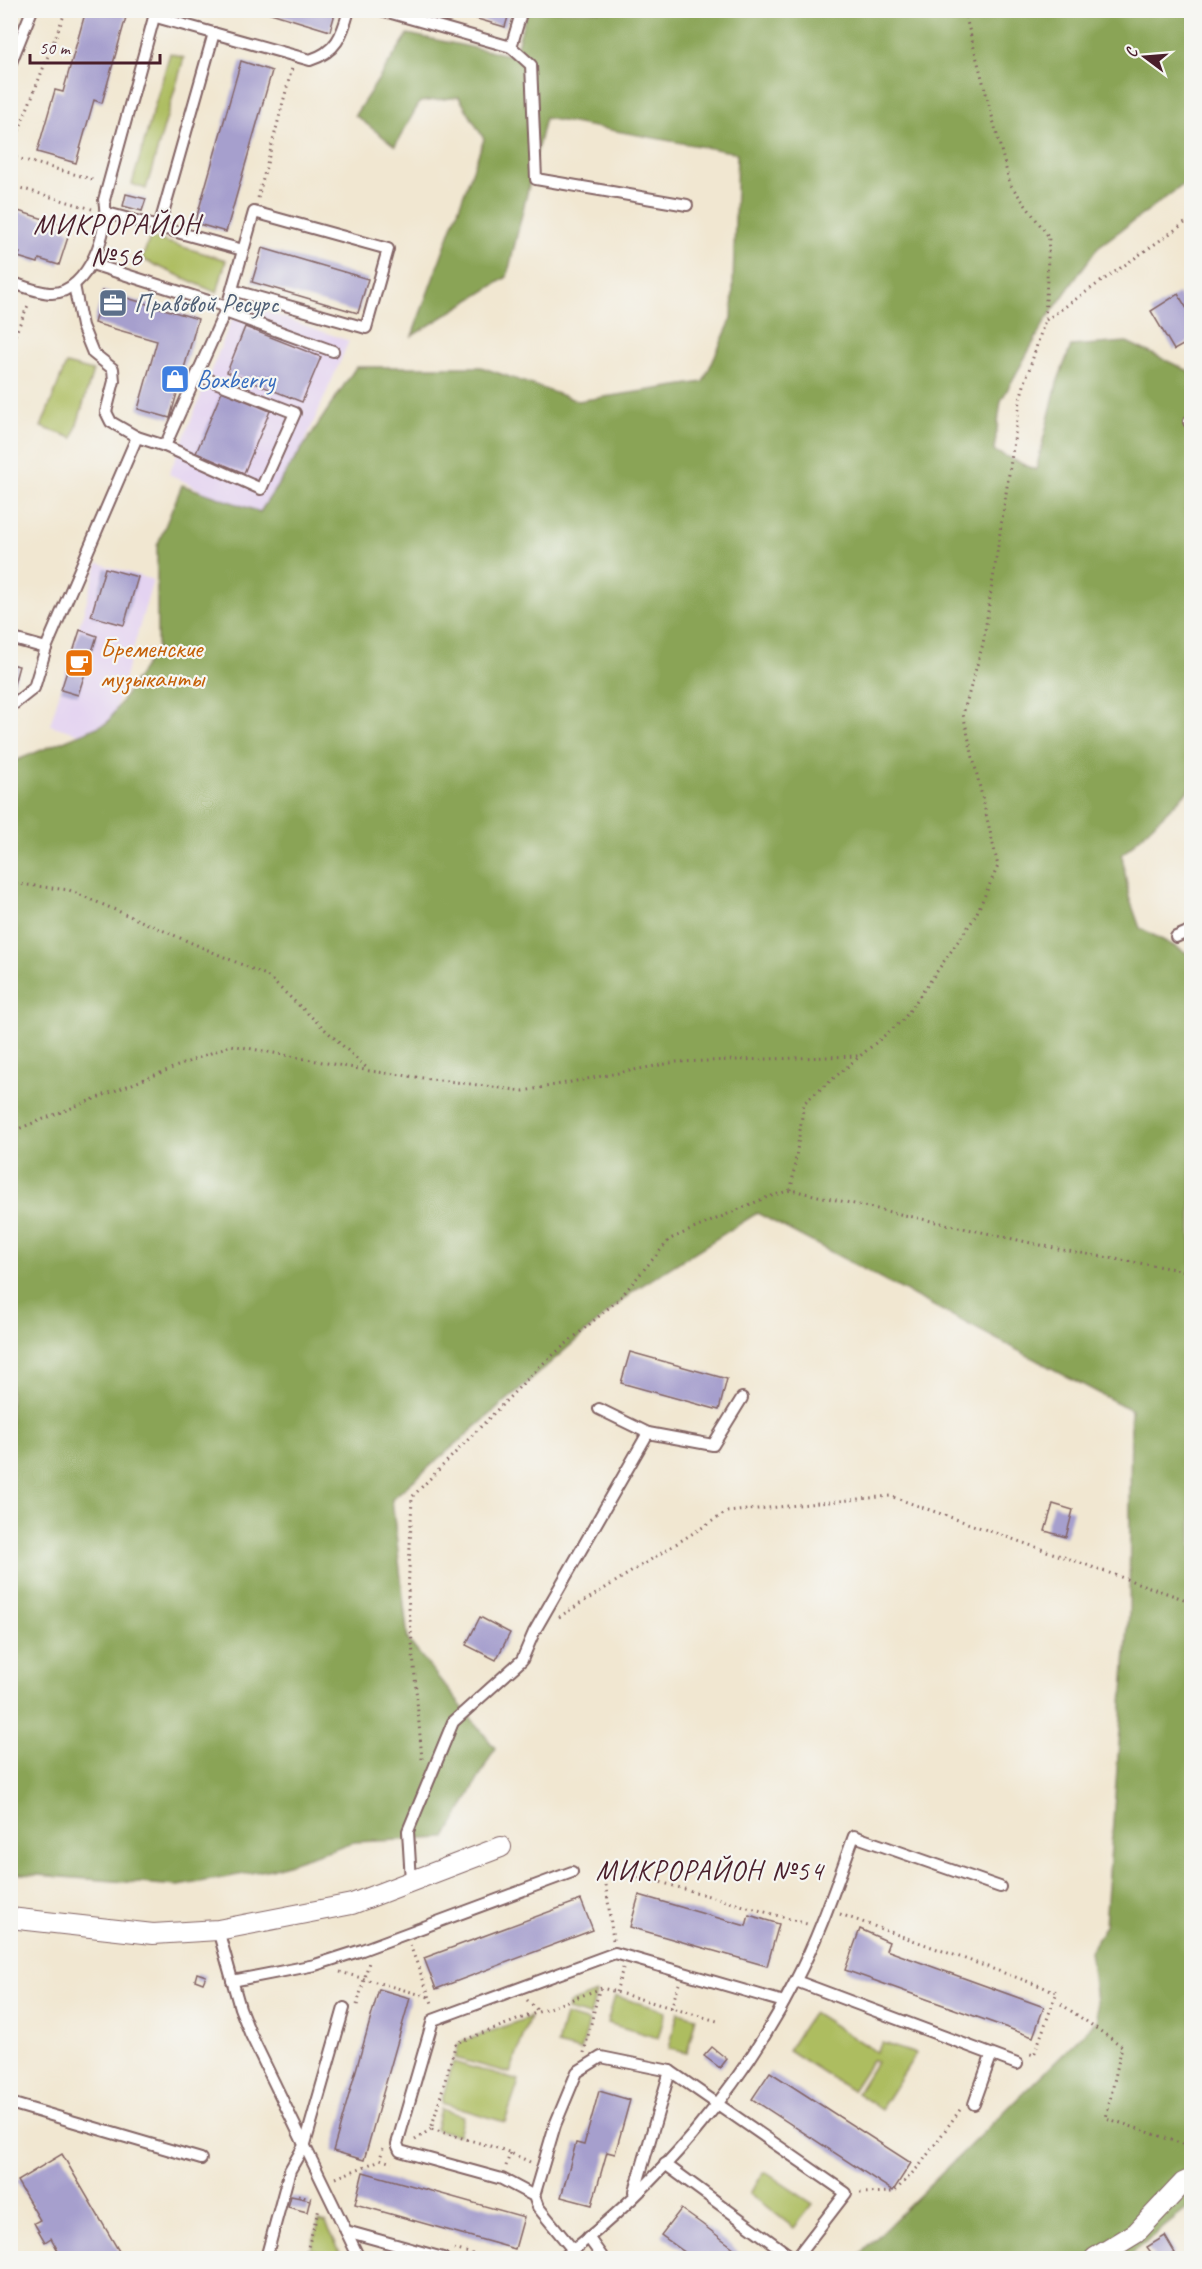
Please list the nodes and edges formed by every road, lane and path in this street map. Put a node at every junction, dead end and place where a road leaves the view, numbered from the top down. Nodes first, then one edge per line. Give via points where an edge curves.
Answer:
1 (32, 10) edge
2 (66, 10) edge
3 (349, 10) edge
4 (381, 10) edge
5 (522, 10) edge
6 (964, 10) edge
7 (156, 14) edge
8 (214, 33) junction
9 (511, 47) junction
10 (295, 56) junction
11 (10, 65) edge
12 (10, 155) edge
13 (108, 183) junction
14 (10, 185) edge
15 (687, 205) dead end
16 (254, 212) junction
17 (107, 213) junction
18 (1191, 218) edge
19 (159, 227) junction
20 (243, 250) junction
21 (92, 264) junction
22 (10, 282) edge
23 (74, 285) junction
24 (35, 289) junction
25 (232, 290) junction
26 (226, 309) junction
27 (1045, 321) junction
28 (10, 346) edge
29 (333, 351) dead end
30 (197, 375) junction
31 (137, 437) junction
32 (165, 446) junction
33 (10, 638) edge
34 (46, 648) junction
35 (10, 707) edge
36 (10, 883) edge
37 (1191, 930) edge
38 (1176, 937) dead end
39 (860, 1056) junction
40 (370, 1071) junction
41 (10, 1134) edge
42 (791, 1190) junction
43 (1191, 1272) edge
44 (742, 1398) dead end
45 (599, 1409) dead end
46 (648, 1433) junction
47 (1191, 1602) edge
48 (534, 1632) junction
49 (424, 1787) junction
50 (501, 1847) dead end
51 (572, 1872) dead end
52 (411, 1881) junction
53 (1000, 1887) dead end
54 (827, 1910) junction
55 (10, 1918) edge
56 (820, 1928) junction
57 (218, 1930) junction
58 (406, 1935) junction
59 (613, 1941) junction
60 (603, 1944) dead end
61 (373, 1946) junction
62 (618, 1948) junction
63 (315, 1965) junction
64 (683, 1973) junction
65 (365, 1979) junction
66 (232, 1981) junction
67 (796, 1981) junction
68 (599, 1989) junction
69 (429, 1996) junction
70 (784, 2002) junction
71 (443, 2003) dead end
72 (1061, 2004) dead end
73 (433, 2007) junction
74 (344, 2008) dead end
75 (670, 2008) junction
76 (423, 2010) dead end
77 (355, 2013) dead end
78 (436, 2018) junction
79 (717, 2021) dead end
80 (1023, 2051) dead end
81 (991, 2056) junction
82 (588, 2063) junction
83 (1017, 2064) dead end
84 (670, 2071) junction
85 (10, 2103) edge
86 (974, 2104) joint
87 (718, 2106) junction
88 (305, 2144) junction
89 (1191, 2147) edge
90 (383, 2148) dead end
91 (201, 2159) dead end
92 (665, 2164) junction
93 (401, 2165) dead end
94 (542, 2168) junction
95 (1191, 2179) edge
96 (846, 2193) junction
97 (634, 2194) junction
98 (534, 2196) junction
99 (346, 2231) junction
100 (588, 2237) junction
101 (445, 2246) dead end
102 (573, 2250) junction
103 (266, 2259) edge
104 (359, 2259) edge
105 (443, 2259) edge
106 (487, 2259) edge
107 (563, 2259) edge
108 (603, 2259) edge
109 (795, 2259) edge
110 (1095, 2259) edge

1 - 11 lane
2 - 12 path
3 - 10 lane via 338,43 325,55 310,60
4 - 9 lane
5 - 9 lane
6 - 27 path via 1010,184 1049,237
7 - 8 lane
7 - 13 lane
8 - 10 lane
8 - 19 lane
9 - 15 lane via 531,65 536,179
10 - 16 path
12 - 13 path
13 - 17 lane via 104,200
14 - 17 path
16 - 20 lane
16 - 25 lane via 388,249 366,328
17 - 19 lane
17 - 21 lane
18 - 27 path
19 - 20 lane
20 - 25 lane
21 - 23 lane
21 - 26 lane
22 - 24 lane
23 - 24 lane via 53,294
23 - 31 lane via 82,326 93,353 113,369 106,412 111,422
24 - 28 path
25 - 26 lane
26 - 29 lane
26 - 30 lane
27 - 39 path via 1021,395 983,644 963,714 998,866 975,917 903,1020
30 - 32 lane
30 - 32 lane via 295,413 261,489
31 - 32 lane
31 - 34 lane
33 - 34 lane
34 - 35 lane via 34,687
36 - 40 path via 69,890 266,975
37 - 38 lane
39 - 40 path via 676,1062 524,1091
39 - 42 path via 804,1103
40 - 41 path via 231,1044
42 - 43 path via 1063,1250
42 - 49 path via 670,1239 619,1299 539,1367 412,1497 408,1596
44 - 46 lane via 713,1445
45 - 46 lane
46 - 48 lane
47 - 48 path via 890,1496 727,1512
48 - 49 lane via 522,1660 453,1722
49 - 52 lane via 408,1832
50 - 52 street
51 - 58 lane
52 - 57 street via 352,1904
53 - 54 lane via 854,1836
54 - 56 lane
54 - 80 path via 1057,1992 1034,2055
55 - 57 street via 153,1934
56 - 59 path via 646,1878 605,1877
56 - 67 lane
57 - 66 lane
58 - 61 lane
58 - 69 path
59 - 60 path
59 - 62 path
59 - 62 path
61 - 63 lane
61 - 65 path
62 - 64 lane
62 - 78 lane
63 - 65 path
63 - 66 lane
64 - 70 lane
64 - 75 path
65 - 69 path
65 - 77 path
66 - 88 lane via 267,2071
67 - 70 lane
67 - 81 lane
68 - 75 path
68 - 82 path via 583,2051
68 - 94 path via 456,2043 431,2129 504,2151
69 - 73 path
70 - 87 lane
71 - 73 path
72 - 89 path via 1122,2046 1106,2118
73 - 76 path
73 - 78 path
74 - 88 lane
75 - 79 path
78 - 98 lane via 397,2144 400,2151 502,2179
81 - 83 lane
81 - 86 lane
82 - 84 lane via 601,2057
82 - 94 lane via 577,2072
84 - 87 lane
84 - 97 lane
85 - 91 lane
86 - 96 path via 964,2104 920,2165 894,2193
87 - 92 lane
87 - 96 lane
88 - 99 lane
88 - 103 lane via 290,2170
90 - 93 path via 380,2159
92 - 97 lane
92 - 109 lane
94 - 98 lane
95 - 110 street via 1136,2233
96 - 109 lane
97 - 100 lane
98 - 102 lane via 538,2207
99 - 104 lane
99 - 105 lane
100 - 102 lane
100 - 108 lane
101 - 106 path
102 - 107 lane

